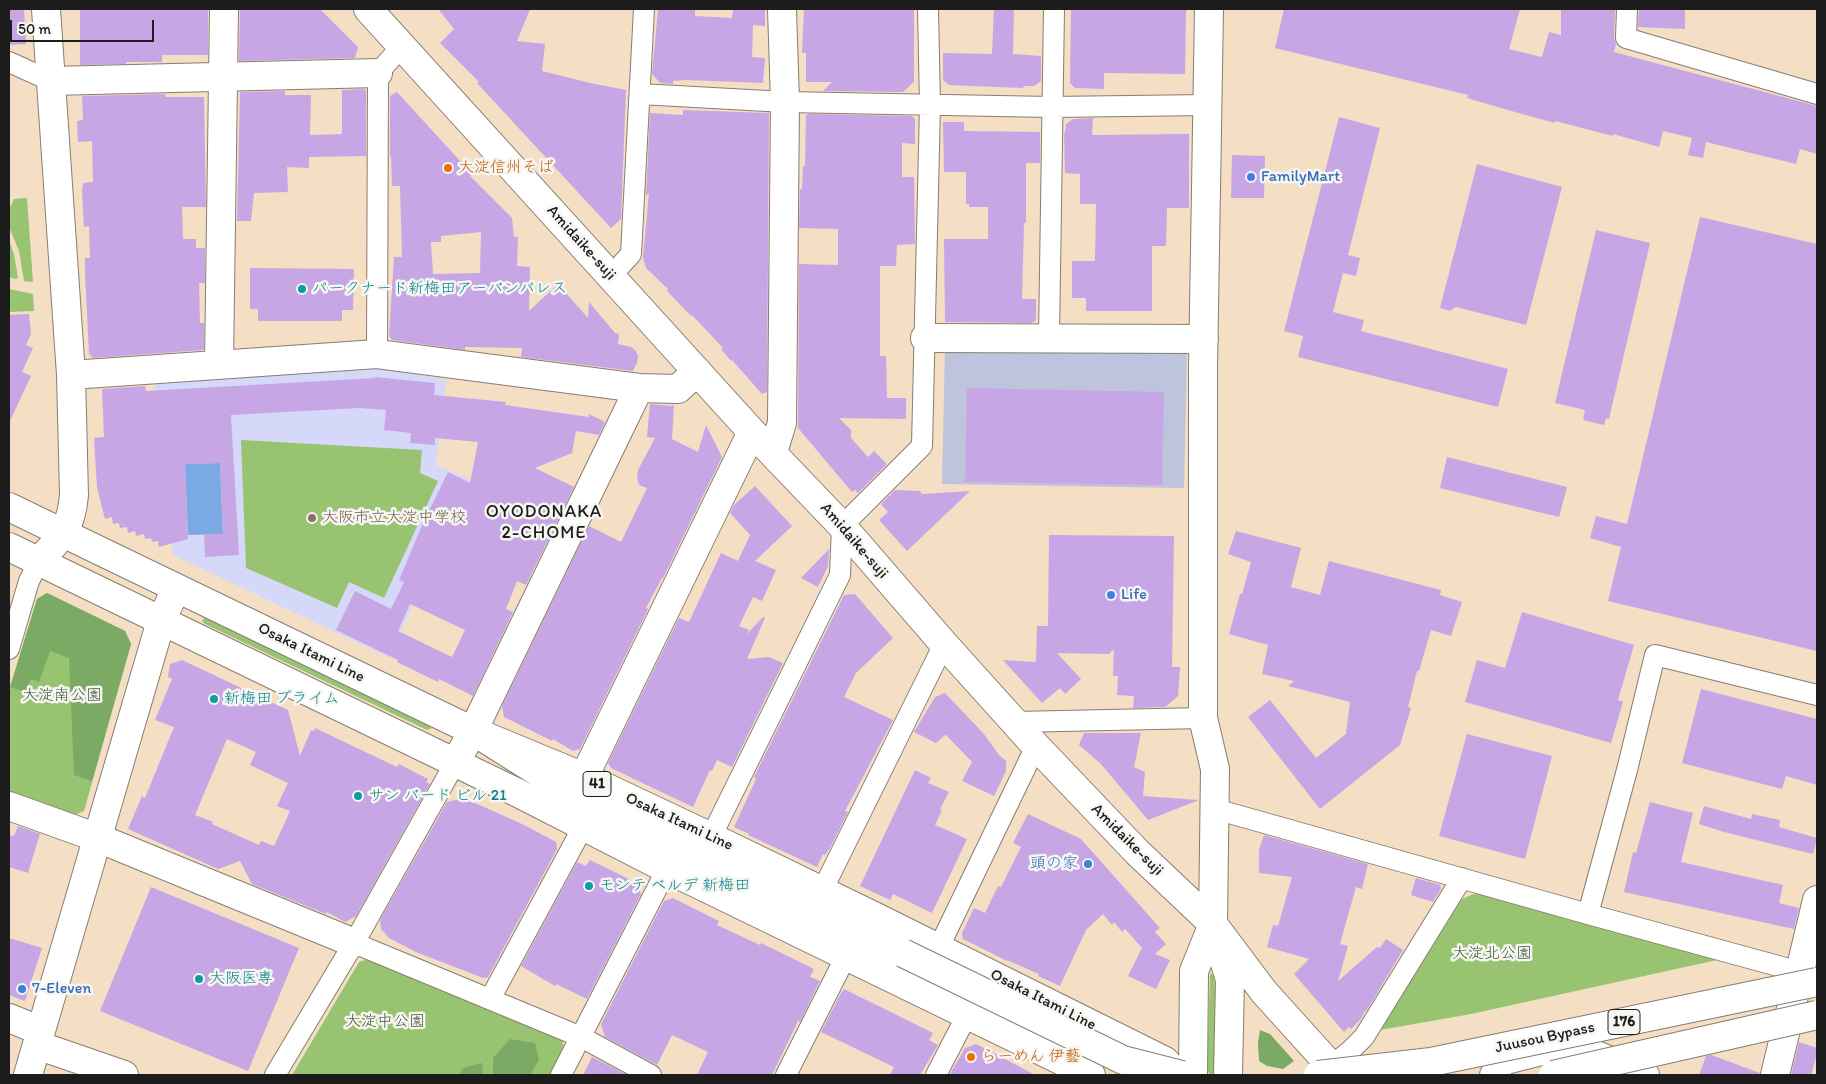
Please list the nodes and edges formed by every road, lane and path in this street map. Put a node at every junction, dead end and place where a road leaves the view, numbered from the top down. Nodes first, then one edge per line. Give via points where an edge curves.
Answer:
1 (46, 9) edge
2 (224, 9) edge
3 (368, 9) edge
4 (644, 9) edge
5 (782, 9) edge
6 (928, 9) edge
7 (1054, 9) edge
8 (1209, 9) edge
9 (1627, 9) edge
10 (401, 47) junction
11 (9, 62) edge
12 (378, 73) junction
13 (223, 77) junction
14 (51, 81) junction
15 (640, 94) junction
16 (1817, 94) edge
17 (785, 102) junction
18 (930, 105) junction
19 (1208, 105) junction
20 (1051, 107) junction
21 (611, 276) junction
22 (925, 338) junction
23 (1049, 338) junction
24 (1204, 339) junction
25 (377, 354) junction
26 (219, 364) junction
27 (697, 371) junction
28 (71, 375) junction
29 (639, 388) junction
30 (752, 432) junction
31 (773, 452) junction
32 (9, 507) edge
33 (842, 526) junction
34 (64, 534) junction
35 (9, 547) edge
36 (39, 561) junction
37 (176, 589) junction
38 (161, 621) junction
39 (944, 644) junction
40 (9, 649) edge
41 (1817, 695) edge
42 (1202, 718) junction
43 (1015, 722) junction
44 (473, 731) junction
45 (1036, 746) junction
46 (455, 763) junction
47 (584, 778) junction
48 (9, 806) edge
49 (1215, 809) junction
50 (583, 826) junction
51 (712, 837) junction
52 (98, 838) junction
53 (667, 869) junction
54 (1462, 878) junction
55 (822, 891) junction
56 (1817, 900) edge
57 (1588, 914) junction
58 (1213, 924) junction
59 (354, 943) junction
60 (939, 948) junction
61 (846, 956) junction
62 (1808, 977) edge
63 (490, 999) junction
64 (967, 1015) junction
65 (1817, 1015) edge
66 (9, 1018) edge
67 (581, 1037) junction
68 (39, 1038) junction
69 (1431, 1062) junction
70 (1329, 1072) edge
71 (28, 1075) edge
72 (124, 1075) edge
73 (275, 1075) edge
74 (561, 1075) edge
75 (651, 1075) edge
76 (786, 1075) edge
77 (936, 1075) edge
78 (1091, 1075) edge
79 (1177, 1075) edge
80 (1182, 1075) edge
81 (1194, 1075) edge
82 (1228, 1075) edge
83 (1391, 1075) edge
84 (1494, 1075) edge
85 (1553, 1075) edge
86 (1645, 1075) edge
87 (1775, 1075) edge

1 - 14 main road
2 - 13 main road
3 - 10 main road, Amidaike-suji
4 - 15 street
5 - 17 main road
6 - 18 street
7 - 20 street
8 - 19 main road
9 - 16 street via 1626,38
10 - 12 street
10 - 21 main road, Amidaike-suji
11 - 14 street
12 - 13 main road
12 - 25 street
13 - 14 main road
13 - 26 main road
14 - 28 main road
15 - 17 street
15 - 21 street via 631,254
17 - 18 street
17 - 31 main road via 782,423
18 - 20 street
18 - 22 street
19 - 20 street
19 - 24 main road
20 - 23 street
21 - 27 main road, Amidaike-suji
22 - 23 main road
22 - 33 street via 922,446
23 - 24 main road
24 - 42 main road
25 - 26 main road
25 - 29 main road
26 - 28 main road
27 - 29 main road via 678,389
27 - 30 main road, Amidaike-suji
28 - 34 main road via 74,495 72,513
29 - 44 main road
30 - 31 main road, Amidaike-suji
30 - 47 main road
31 - 33 main road, Amidaike-suji
32 - 34 main road, Osaka Itami Line / 41
33 - 39 main road, Amidaike-suji
33 - 51 street via 840,575
34 - 36 main road
34 - 37 main road, Osaka Itami Line / 41
35 - 36 main road
36 - 38 main road
36 - 40 street
37 - 38 main road
37 - 44 main road, Osaka Itami Line / 41
38 - 46 main road
38 - 52 main road
39 - 43 main road, Amidaike-suji
39 - 55 street
41 - 57 street via 1655,655
42 - 43 street
42 - 49 main road via 1215,769
43 - 45 main road, Amidaike-suji
44 - 46 main road
44 - 47 main road, Osaka Itami Line / 41
44 - 80 main road, bridge via 576,796 1123,1060
45 - 58 main road, Amidaike-suji via 1137,852
45 - 60 street
46 - 50 main road
46 - 59 street
47 - 51 main road, Osaka Itami Line / 41
48 - 52 main road
49 - 54 street
49 - 58 main road
50 - 53 main road
50 - 63 street
51 - 55 main road, Osaka Itami Line / 41
52 - 59 main road
52 - 68 main road
53 - 61 main road
53 - 67 street
54 - 57 street
54 - 70 street via 1364,1037
55 - 60 main road, Osaka Itami Line / 41
56 - 62 main road
57 - 62 street
58 - 70 main road, Amidaike-suji
58 - 81 main road via 1194,972
58 - 82 main road via 1230,980
59 - 63 street
59 - 73 street
60 - 79 main road, Osaka Itami Line / 41 via 1165,1061
61 - 64 main road
61 - 76 street
62 - 69 main road, Juusou Bypass / 176, bridge
62 - 87 main road
63 - 67 street
64 - 77 street
64 - 78 main road
65 - 85 main road, bridge
66 - 68 main road
67 - 74 street
67 - 75 street
68 - 71 main road
68 - 72 main road
69 - 70 main road, bridge
69 - 83 main road, Juusou Bypass / 176, bridge
84 - 86 main road via 1502,1061 1569,1044

